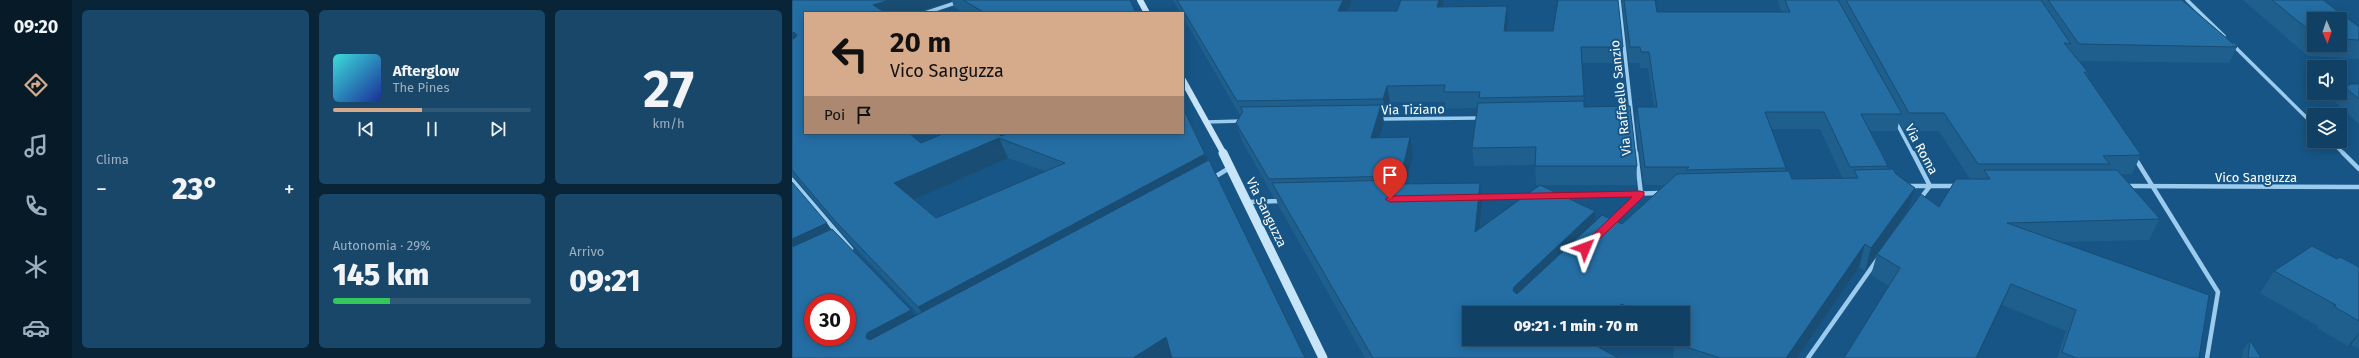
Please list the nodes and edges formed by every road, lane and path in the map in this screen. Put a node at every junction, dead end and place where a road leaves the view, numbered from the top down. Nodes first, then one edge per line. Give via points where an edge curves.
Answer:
1 (964, 0) edge
2 (1140, 0) edge
3 (1619, 0) edge
4 (2188, 0) edge
5 (928, 12) edge
6 (1146, 12) edge
7 (2226, 38) edge
8 (2232, 43) edge
9 (1184, 82) edge
10 (1893, 117) edge
11 (1485, 118) edge
12 (2307, 118) edge
13 (1373, 120) edge
14 (1246, 121) edge
15 (1206, 122) junction
16 (2338, 148) edge
17 (2132, 154) edge
18 (1231, 167) junction
19 (2359, 169) edge
20 (1210, 179) edge
21 (792, 180) edge
22 (1906, 186) edge
23 (1930, 186) junction
24 (1961, 186) edge
25 (2123, 186) edge
26 (2154, 186) junction
27 (2359, 187) edge
28 (1664, 193) edge
29 (1640, 194) junction
30 (1539, 196) edge
31 (1554, 196) edge
32 (1468, 197) edge
33 (1288, 201) edge
34 (1248, 202) junction
35 (1916, 205) edge
36 (1607, 226) edge
37 (847, 245) junction
38 (840, 248) edge
39 (858, 256) edge
40 (1880, 256) edge
41 (1323, 358) edge
42 (1808, 358) edge
43 (2207, 358) edge

1 - 5 street
2 - 6 street
3 - 29 street, Via Raffaello Sanzio
4 - 7 street
8 - 12 street
9 - 15 street, Via Sanguzza
10 - 23 street, Via Roma
11 - 13 street, Via Tiziano
14 - 15 street
15 - 18 street, Via Sanguzza
16 - 19 street
17 - 26 street
18 - 20 street
18 - 34 street, Via Sanguzza
21 - 37 street
22 - 23 street
23 - 24 street
23 - 35 street, Via Roma
25 - 26 street, Vico Sanguzza
26 - 27 street, Vico Sanguzza
26 - 43 street via 2218,292
28 - 29 street
29 - 31 street
29 - 36 street
30 - 32 street
33 - 34 street
34 - 41 street, Via Sanguzza
37 - 38 street
37 - 39 street
40 - 42 street

